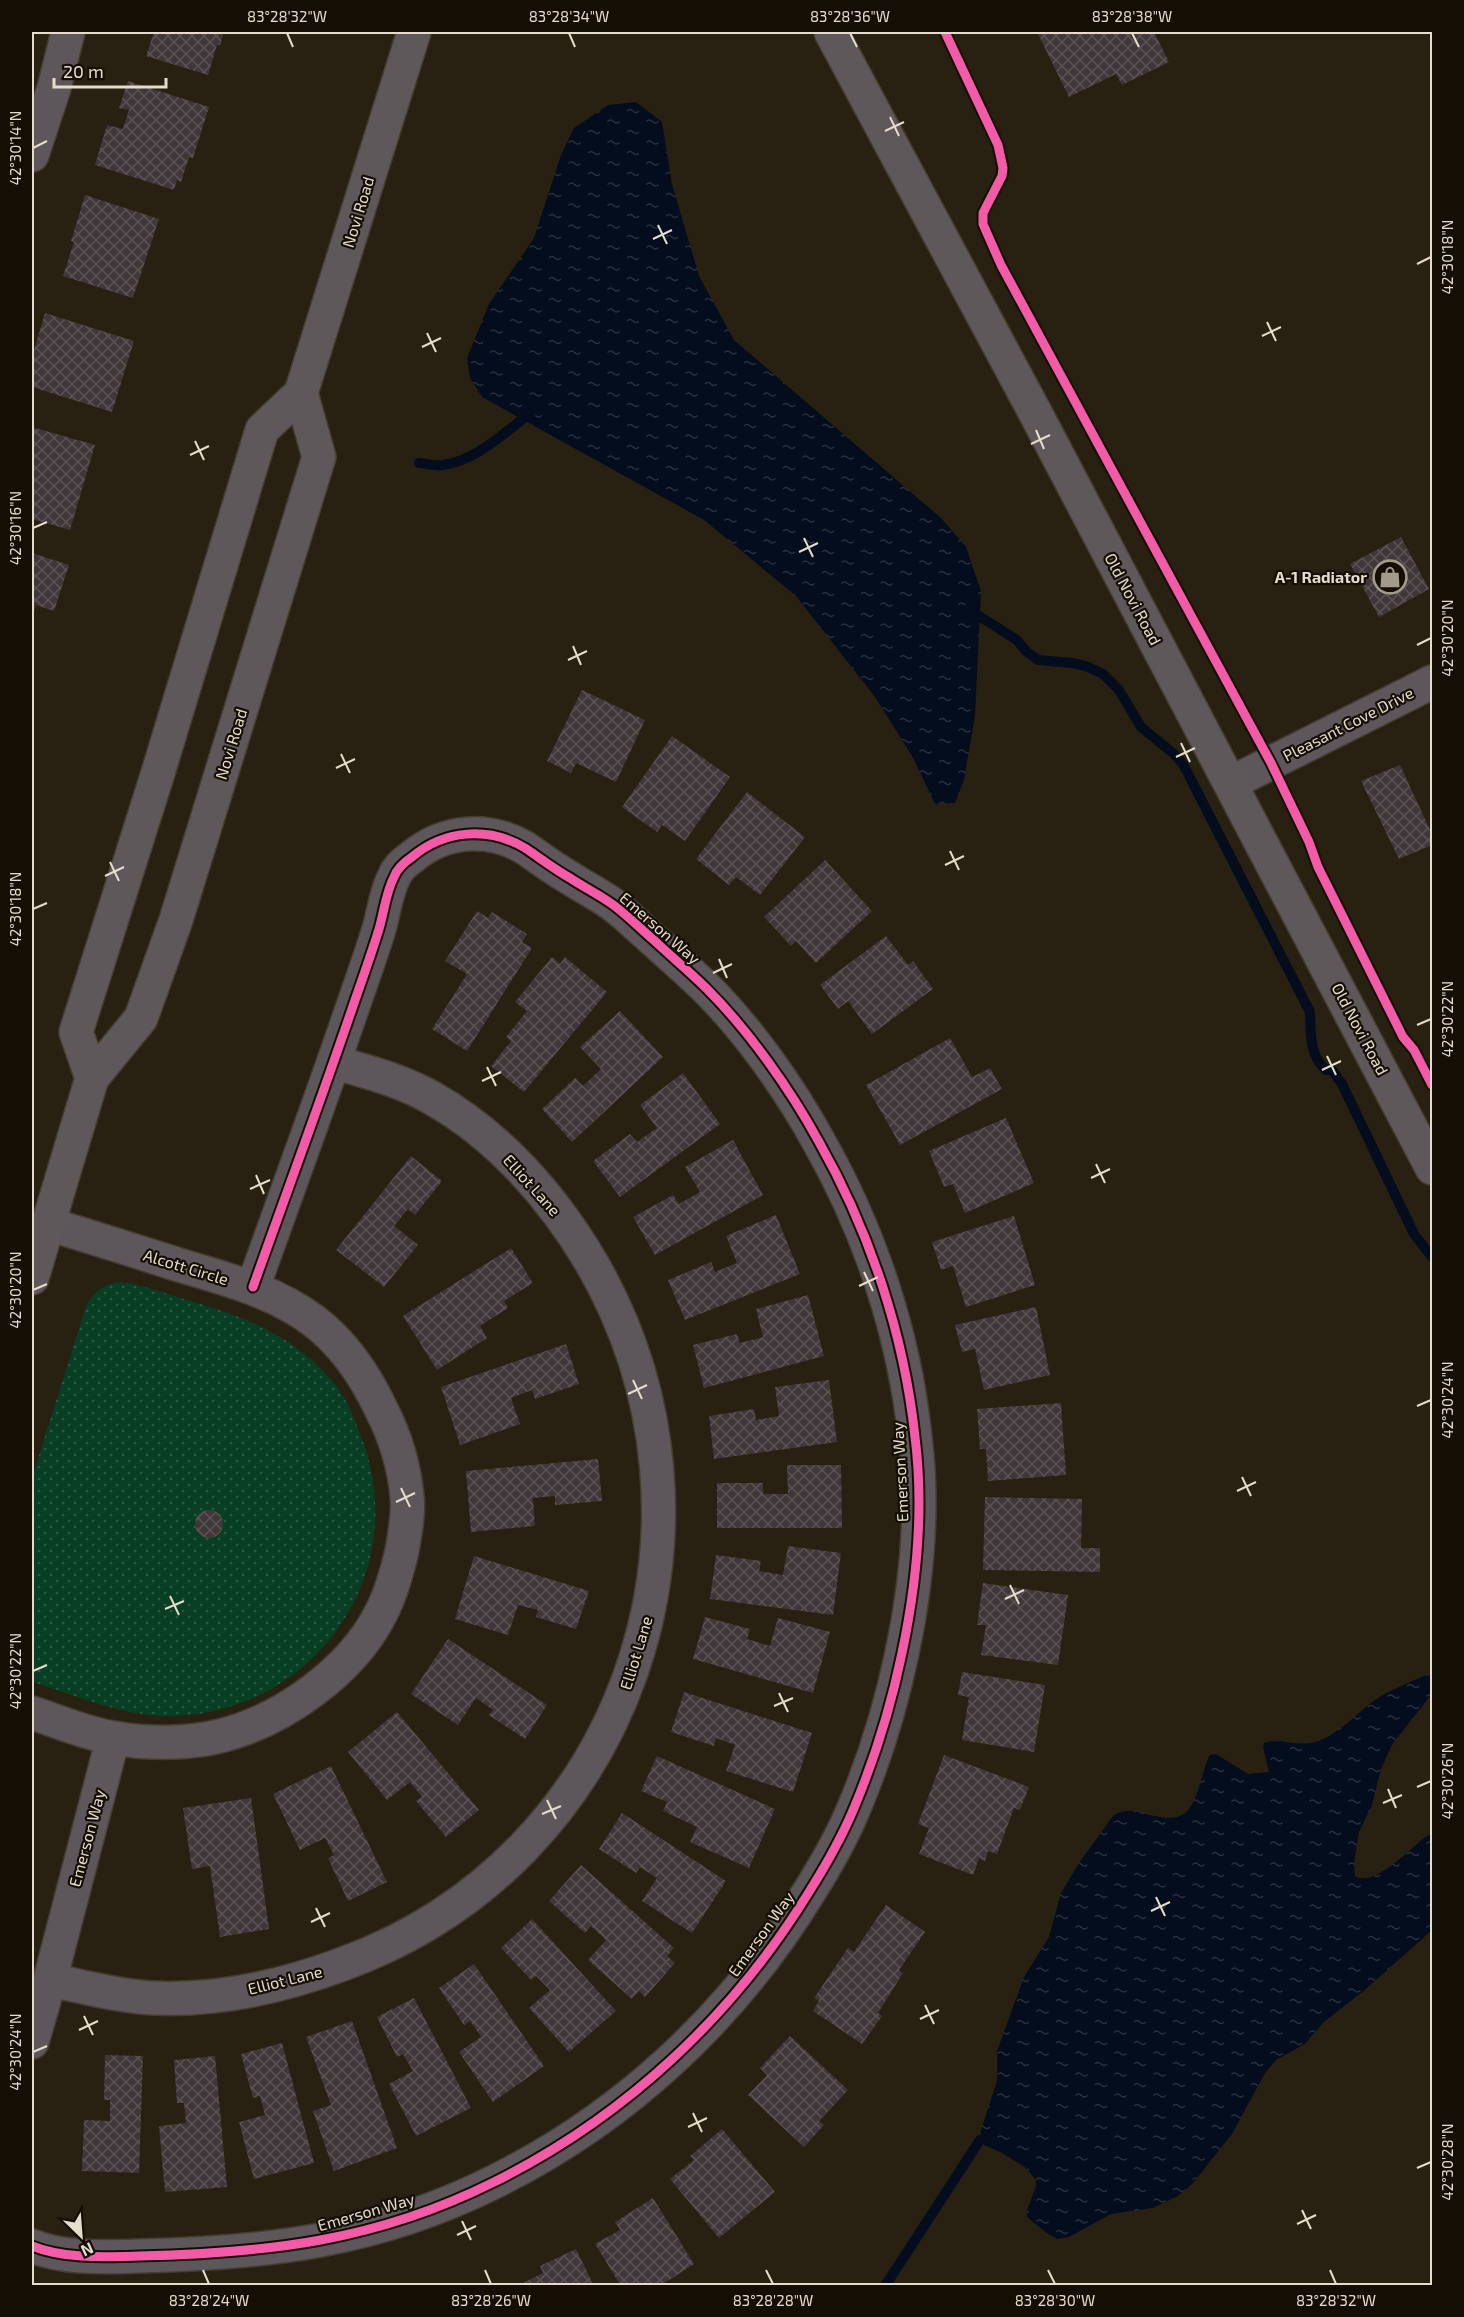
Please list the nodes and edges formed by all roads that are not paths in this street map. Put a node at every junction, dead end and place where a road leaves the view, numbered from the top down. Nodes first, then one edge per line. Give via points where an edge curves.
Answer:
1 (68, 32) edge
2 (414, 32) edge
3 (831, 32) edge
4 (32, 154) edge
5 (301, 393) junction
6 (1432, 682) edge
7 (1231, 783) junction
8 (334, 1062) junction
9 (92, 1078) junction
10 (1432, 1168) edge
11 (48, 1224) junction
12 (32, 1278) edge
13 (253, 1287) junction
14 (32, 1713) edge
15 (113, 1738) junction
16 (50, 1980) junction
17 (32, 2042) edge
18 (32, 2246) edge

1 - 4 street
2 - 5 main road, Novi Road
3 - 7 main road, Old Novi Road
5 - 9 main road, Novi Road via 262,430 76,1032
5 - 9 main road, Novi Road via 319,457 179,909 141,1018
6 - 7 street, Pleasant Cove Drive
7 - 10 main road, Old Novi Road
8 - 13 street, Emerson Way
8 - 16 street, Elliot Lane via 400,1082 430,1096 492,1141 574,1234 610,1299 630,1344 656,1452 660,1506 656,1558 640,1646 622,1699 599,1746 569,1792 532,1838 491,1878 409,1936 378,1952 318,1973 257,1989 205,1996 151,1998
8 - 18 street, Emerson Way via 394,876 405,861 433,842 464,833 501,837 521,845 615,905 709,991 774,1071 807,1120 858,1220 886,1298 916,1440 918,1506 917,1567 894,1693 853,1812 786,1929 686,2048 581,2133 520,2169 455,2200 391,2224 323,2241 215,2254 109,2256 51,2254
9 - 11 main road, Novi Road
11 - 12 main road, Novi Road
11 - 13 street, Alcott Circle
13 - 15 street, Alcott Circle via 313,1321 337,1342 374,1394 402,1462 408,1498 397,1573 382,1612 362,1644 336,1672 280,1711 221,1736 199,1740
14 - 15 street, Alcott Circle
15 - 16 street, Emerson Way
16 - 17 street, Emerson Way

